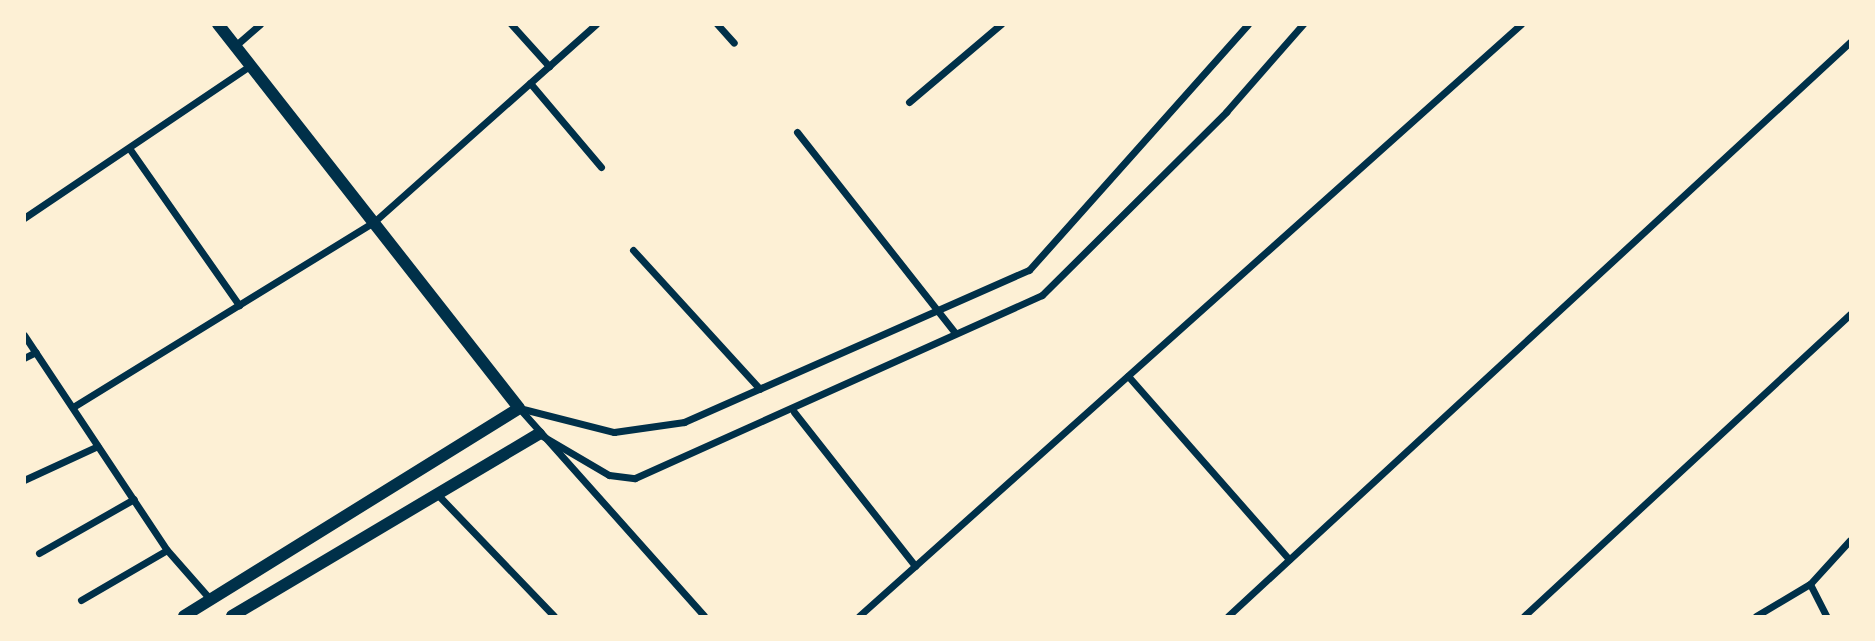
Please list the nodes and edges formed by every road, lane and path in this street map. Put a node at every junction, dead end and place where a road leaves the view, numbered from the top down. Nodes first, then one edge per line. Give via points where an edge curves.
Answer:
1 (218, 24) edge
2 (260, 24) edge
3 (511, 24) edge
4 (596, 24) edge
5 (717, 24) edge
6 (1001, 24) edge
7 (1248, 24) edge
8 (1303, 24) edge
9 (1521, 24) edge
10 (1850, 42) edge
11 (734, 43) dead end
12 (235, 46) junction
13 (251, 65) junction
14 (549, 66) junction
15 (530, 83) junction
16 (909, 102) dead end
17 (797, 132) dead end
18 (129, 148) junction
19 (601, 167) dead end
20 (24, 218) edge
21 (375, 221) junction
22 (633, 250) dead end
23 (239, 304) junction
24 (936, 311) junction
25 (1850, 314) edge
26 (955, 333) junction
27 (24, 335) edge
28 (36, 352) junction
29 (24, 358) edge
30 (1128, 376) junction
31 (760, 389) junction
32 (73, 407) junction
33 (519, 408) junction
34 (794, 412) junction
35 (539, 434) junction
36 (99, 446) junction
37 (24, 480) edge
38 (437, 494) junction
39 (134, 499) junction
40 (1850, 540) edge
41 (167, 550) junction
42 (39, 553) dead end
43 (1289, 559) junction
44 (915, 566) junction
45 (1810, 584) junction
46 (210, 599) junction
47 (81, 600) dead end
48 (184, 617) edge
49 (232, 617) edge
50 (554, 617) edge
51 (704, 617) edge
52 (859, 617) edge
53 (1227, 617) edge
54 (1524, 617) edge
55 (1756, 617) edge
56 (1826, 617) edge

1 - 12 street
2 - 12 street
3 - 14 street
4 - 14 street
5 - 11 street
6 - 16 street
7 - 24 street via 1029,270
8 - 26 street via 1226,113 1042,295
9 - 30 street
10 - 43 street
12 - 13 street
13 - 18 street
13 - 21 street
14 - 15 street
15 - 19 street
15 - 21 street
17 - 24 street
18 - 20 street
18 - 23 street
21 - 23 street
21 - 33 street
22 - 31 street
23 - 32 street
24 - 26 street
24 - 31 street
25 - 54 street
26 - 34 street
27 - 28 street
28 - 29 street
28 - 32 street
30 - 43 street
30 - 44 street
31 - 33 street via 684,422 637,432 614,432
32 - 36 street
33 - 35 street
33 - 46 street via 369,507
34 - 35 street via 635,478 609,475
34 - 44 street
35 - 38 street
35 - 51 street
36 - 37 street
36 - 39 street
38 - 49 street
38 - 50 street
39 - 41 street
39 - 42 street
40 - 45 street
41 - 46 street
41 - 47 street
43 - 53 street
44 - 52 street
45 - 55 street
45 - 56 street
46 - 48 street

